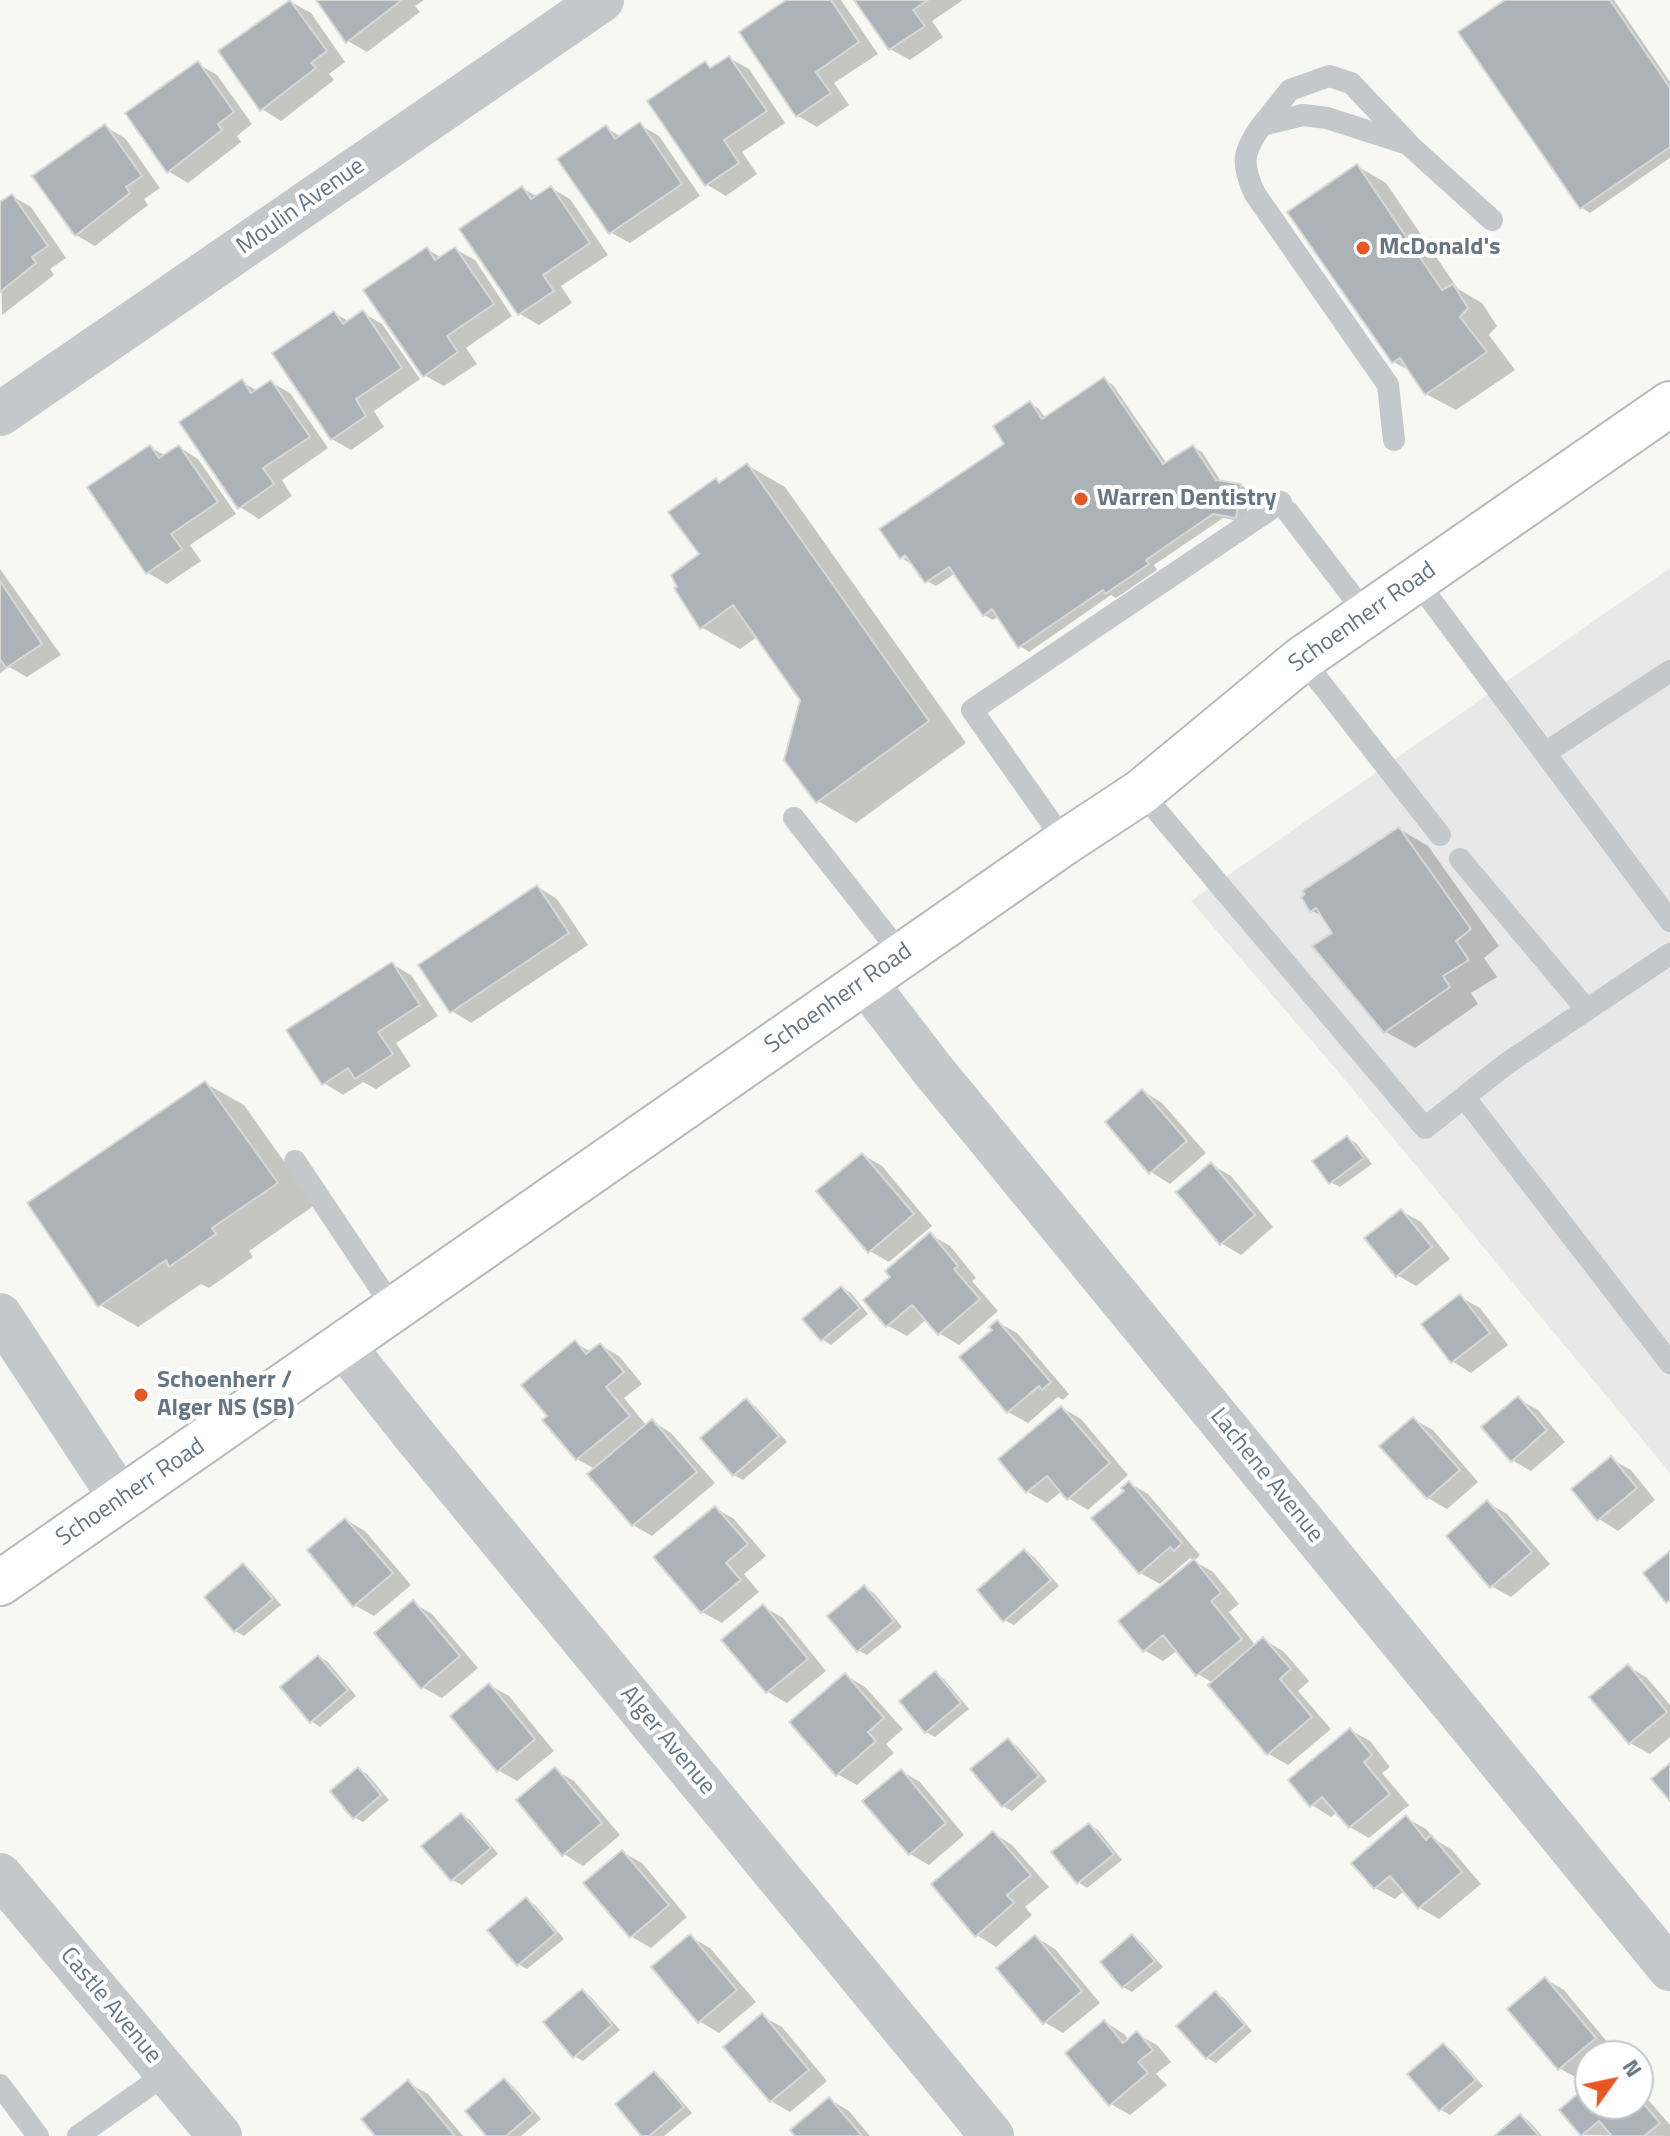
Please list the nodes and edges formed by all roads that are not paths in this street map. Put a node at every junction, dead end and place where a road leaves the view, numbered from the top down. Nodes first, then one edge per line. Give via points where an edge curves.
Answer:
1 (602, 0) edge
2 (1262, 125) junction
3 (1408, 144) junction
4 (1492, 220) dead end
5 (1670, 404) edge
6 (0, 414) edge
7 (1394, 440) dead end
8 (1416, 580) junction
9 (1366, 614) junction
10 (1302, 659) junction
11 (1670, 671) edge
12 (1545, 753) junction
13 (1141, 792) junction
14 (794, 818) dead end
15 (1440, 835) dead end
16 (1065, 842) junction
17 (1460, 859) dead end
18 (1670, 921) edge
19 (1670, 954) edge
20 (902, 955) junction
21 (865, 982) junction
22 (1587, 1010) junction
23 (1464, 1097) junction
24 (295, 1161) dead end
25 (394, 1309) junction
26 (0, 1315) edge
27 (343, 1345) junction
28 (1666, 1350) edge
29 (121, 1499) junction
30 (0, 1583) edge
31 (0, 1875) edge
32 (1670, 1969) edge
33 (167, 2073) junction
34 (0, 2085) edge
35 (35, 2135) edge
36 (78, 2136) edge
37 (220, 2136) edge
38 (992, 2136) edge

1 - 6 street, Moulin Avenue
2 - 3 lane via 1303,115 1327,118
2 - 3 lane via 1290,90 1329,76 1351,83
2 - 7 lane via 1247,145 1248,180 1388,385
3 - 4 lane
5 - 8 main road, Schoenherr Road
8 - 9 main road, Schoenherr Road
8 - 12 lane
9 - 10 main road, Schoenherr Road
9 - 16 lane via 1284,507 972,710
10 - 13 main road, Schoenherr Road
10 - 15 lane
11 - 12 lane
12 - 18 lane
13 - 16 main road, Schoenherr Road
13 - 23 lane via 1425,1128
14 - 20 lane
16 - 20 main road, Schoenherr Road
17 - 22 lane
19 - 22 lane
20 - 21 main road, Schoenherr Road
21 - 25 main road, Schoenherr Road
21 - 32 street, Lachene Avenue
22 - 23 lane
23 - 28 lane
24 - 25 lane
25 - 27 main road, Schoenherr Road
26 - 29 street
27 - 29 main road, Schoenherr Road
27 - 38 street, Alger Avenue
29 - 30 main road, Schoenherr Road
31 - 33 street, Castle Avenue
33 - 36 lane
33 - 37 street, Castle Avenue
34 - 35 lane

